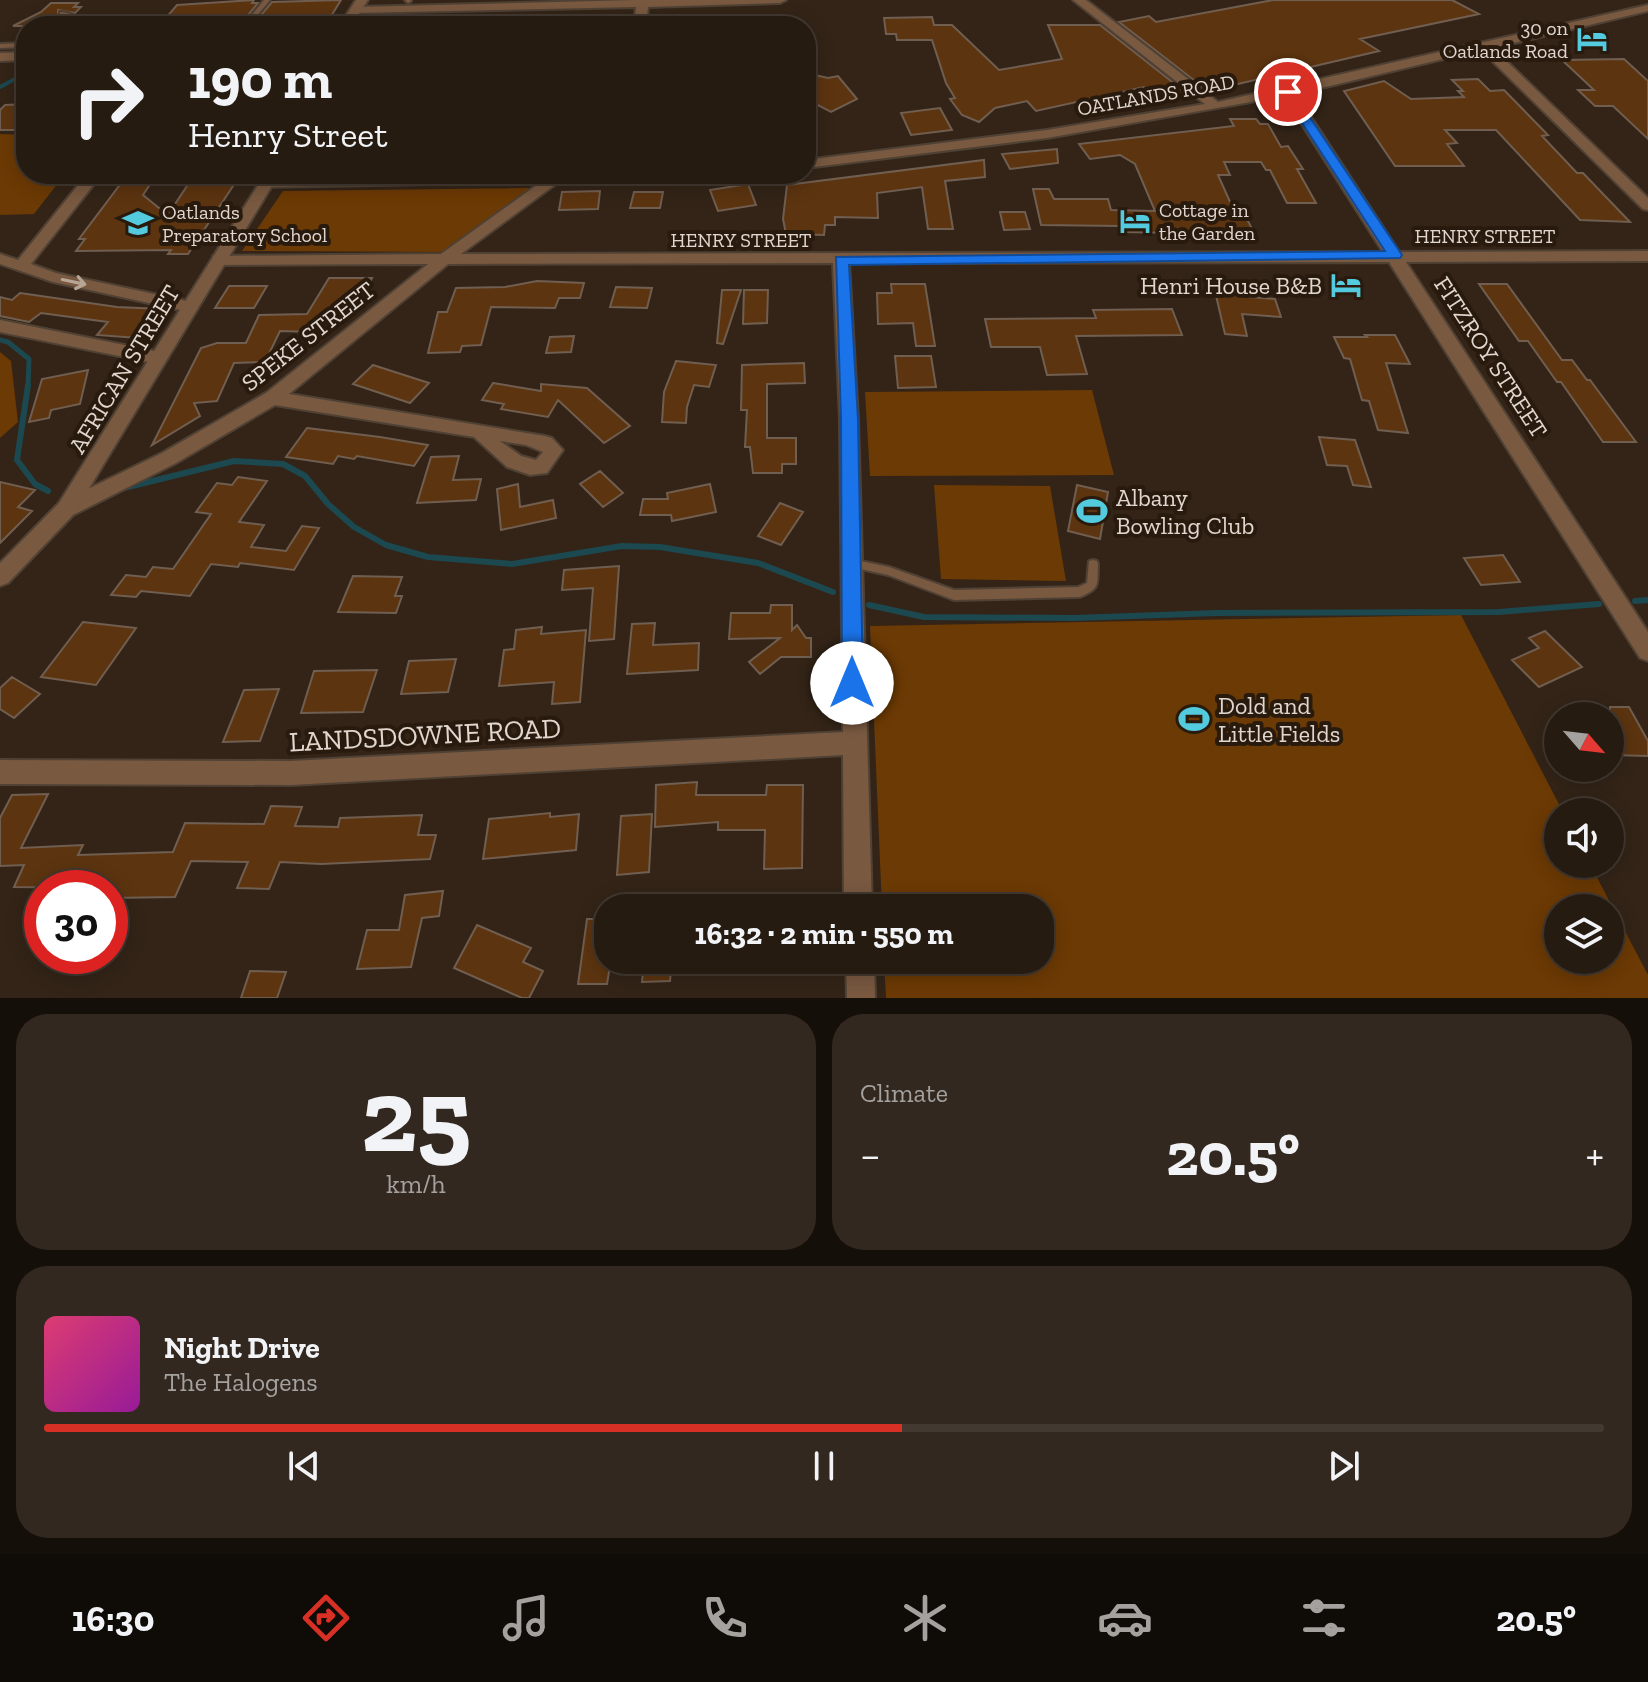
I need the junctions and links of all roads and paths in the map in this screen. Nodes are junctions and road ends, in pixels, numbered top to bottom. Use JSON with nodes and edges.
{"nodes":[{"id":1,"x":267,"y":0,"type":"edge"},
{"id":2,"x":475,"y":0,"type":"edge"},
{"id":3,"x":780,"y":0,"type":"edge"},
{"id":4,"x":1079,"y":0,"type":"edge"},
{"id":5,"x":1614,"y":0,"type":"edge"},
{"id":6,"x":408,"y":1,"type":"edge"},
{"id":7,"x":642,"y":2,"type":"edge"},
{"id":8,"x":366,"y":4,"type":"edge"},
{"id":9,"x":503,"y":8,"type":"edge"},
{"id":10,"x":1642,"y":10,"type":"edge"},
{"id":11,"x":62,"y":13,"type":"dead end"},
{"id":12,"x":69,"y":16,"type":"edge"},
{"id":13,"x":254,"y":16,"type":"edge"},
{"id":14,"x":1483,"y":45,"type":"junction"},
{"id":15,"x":1288,"y":92,"type":"junction"},
{"id":16,"x":1215,"y":106,"type":"junction"},
{"id":17,"x":816,"y":163,"type":"edge"},
{"id":18,"x":87,"y":184,"type":"edge"},
{"id":19,"x":266,"y":184,"type":"edge"},
{"id":20,"x":549,"y":184,"type":"edge"},
{"id":21,"x":1648,"y":206,"type":"edge"},
{"id":22,"x":1395,"y":255,"type":"junction"},
{"id":23,"x":1648,"y":256,"type":"edge"},
{"id":24,"x":446,"y":258,"type":"junction"},
{"id":25,"x":0,"y":259,"type":"edge"},
{"id":26,"x":219,"y":260,"type":"junction"},
{"id":27,"x":841,"y":260,"type":"junction"},
{"id":28,"x":21,"y":266,"type":"junction"},
{"id":29,"x":190,"y":307,"type":"junction"},
{"id":30,"x":0,"y":326,"type":"edge"},
{"id":31,"x":159,"y":358,"type":"junction"},
{"id":32,"x":272,"y":398,"type":"junction"},
{"id":33,"x":481,"y":433,"type":"dead end"},
{"id":34,"x":66,"y":509,"type":"junction"},
{"id":35,"x":851,"y":563,"type":"junction"},
{"id":36,"x":1093,"y":564,"type":"dead end"},
{"id":37,"x":0,"y":577,"type":"edge"},
{"id":38,"x":1648,"y":651,"type":"edge"},
{"id":39,"x":853,"y":743,"type":"junction"},
{"id":40,"x":0,"y":772,"type":"edge"},
{"id":41,"x":858,"y":894,"type":"edge"},
{"id":42,"x":860,"y":974,"type":"edge"},
{"id":43,"x":861,"y":998,"type":"edge"}],
"edges":[{"from":1,"to":13,"type":"lane"},
{"from":2,"to":6,"type":"street"},
{"from":3,"to":7,"type":"street"},
{"from":4,"to":16,"type":"street"},
{"from":5,"to":10,"type":"street"},
{"from":6,"to":8,"type":"street"},
{"from":7,"to":9,"type":"street"},
{"from":8,"to":9,"type":"street"},
{"from":10,"to":14,"type":"street","name":"OATLANDS ROAD"},
{"from":11,"to":12,"type":"lane"},
{"from":14,"to":15,"type":"street","name":"OATLANDS ROAD"},
{"from":14,"to":21,"type":"street"},
{"from":15,"to":16,"type":"street","name":"OATLANDS ROAD"},
{"from":15,"to":22,"type":"street","name":"FITZROY STREET"},
{"from":16,"to":17,"type":"street","name":"OATLANDS ROAD"},
{"from":18,"to":28,"type":"street"},
{"from":19,"to":26,"type":"street","name":"AFRICAN STREET"},
{"from":20,"to":24,"type":"street","name":"SPEKE STREET"},
{"from":22,"to":23,"type":"street","name":"HENRY STREET"},
{"from":22,"to":27,"type":"street","name":"HENRY STREET"},
{"from":22,"to":38,"type":"street","name":"FITZROY STREET"},
{"from":24,"to":26,"type":"street","name":"HENRY STREET"},
{"from":24,"to":27,"type":"street","name":"HENRY STREET"},
{"from":24,"to":32,"type":"street","name":"SPEKE STREET"},
{"from":25,"to":28,"type":"street"},
{"from":26,"to":29,"type":"street","name":"AFRICAN STREET"},
{"from":27,"to":35,"type":"street"},
{"from":28,"to":29,"type":"street","one_way":true},
{"from":29,"to":31,"type":"street","name":"AFRICAN STREET"},
{"from":30,"to":31,"type":"street"},
{"from":31,"to":34,"type":"street","name":"AFRICAN STREET"},
{"from":32,"to":33,"type":"street"},
{"from":32,"to":34,"type":"street","name":"SPEKE STREET"},
{"from":34,"to":37,"type":"street","name":"AFRICAN STREET"},
{"from":35,"to":36,"type":"lane"},
{"from":35,"to":39,"type":"street"},
{"from":39,"to":40,"type":"street","name":"LANDSDOWNE ROAD"},
{"from":39,"to":41,"type":"street"},
{"from":42,"to":43,"type":"street"}]}
